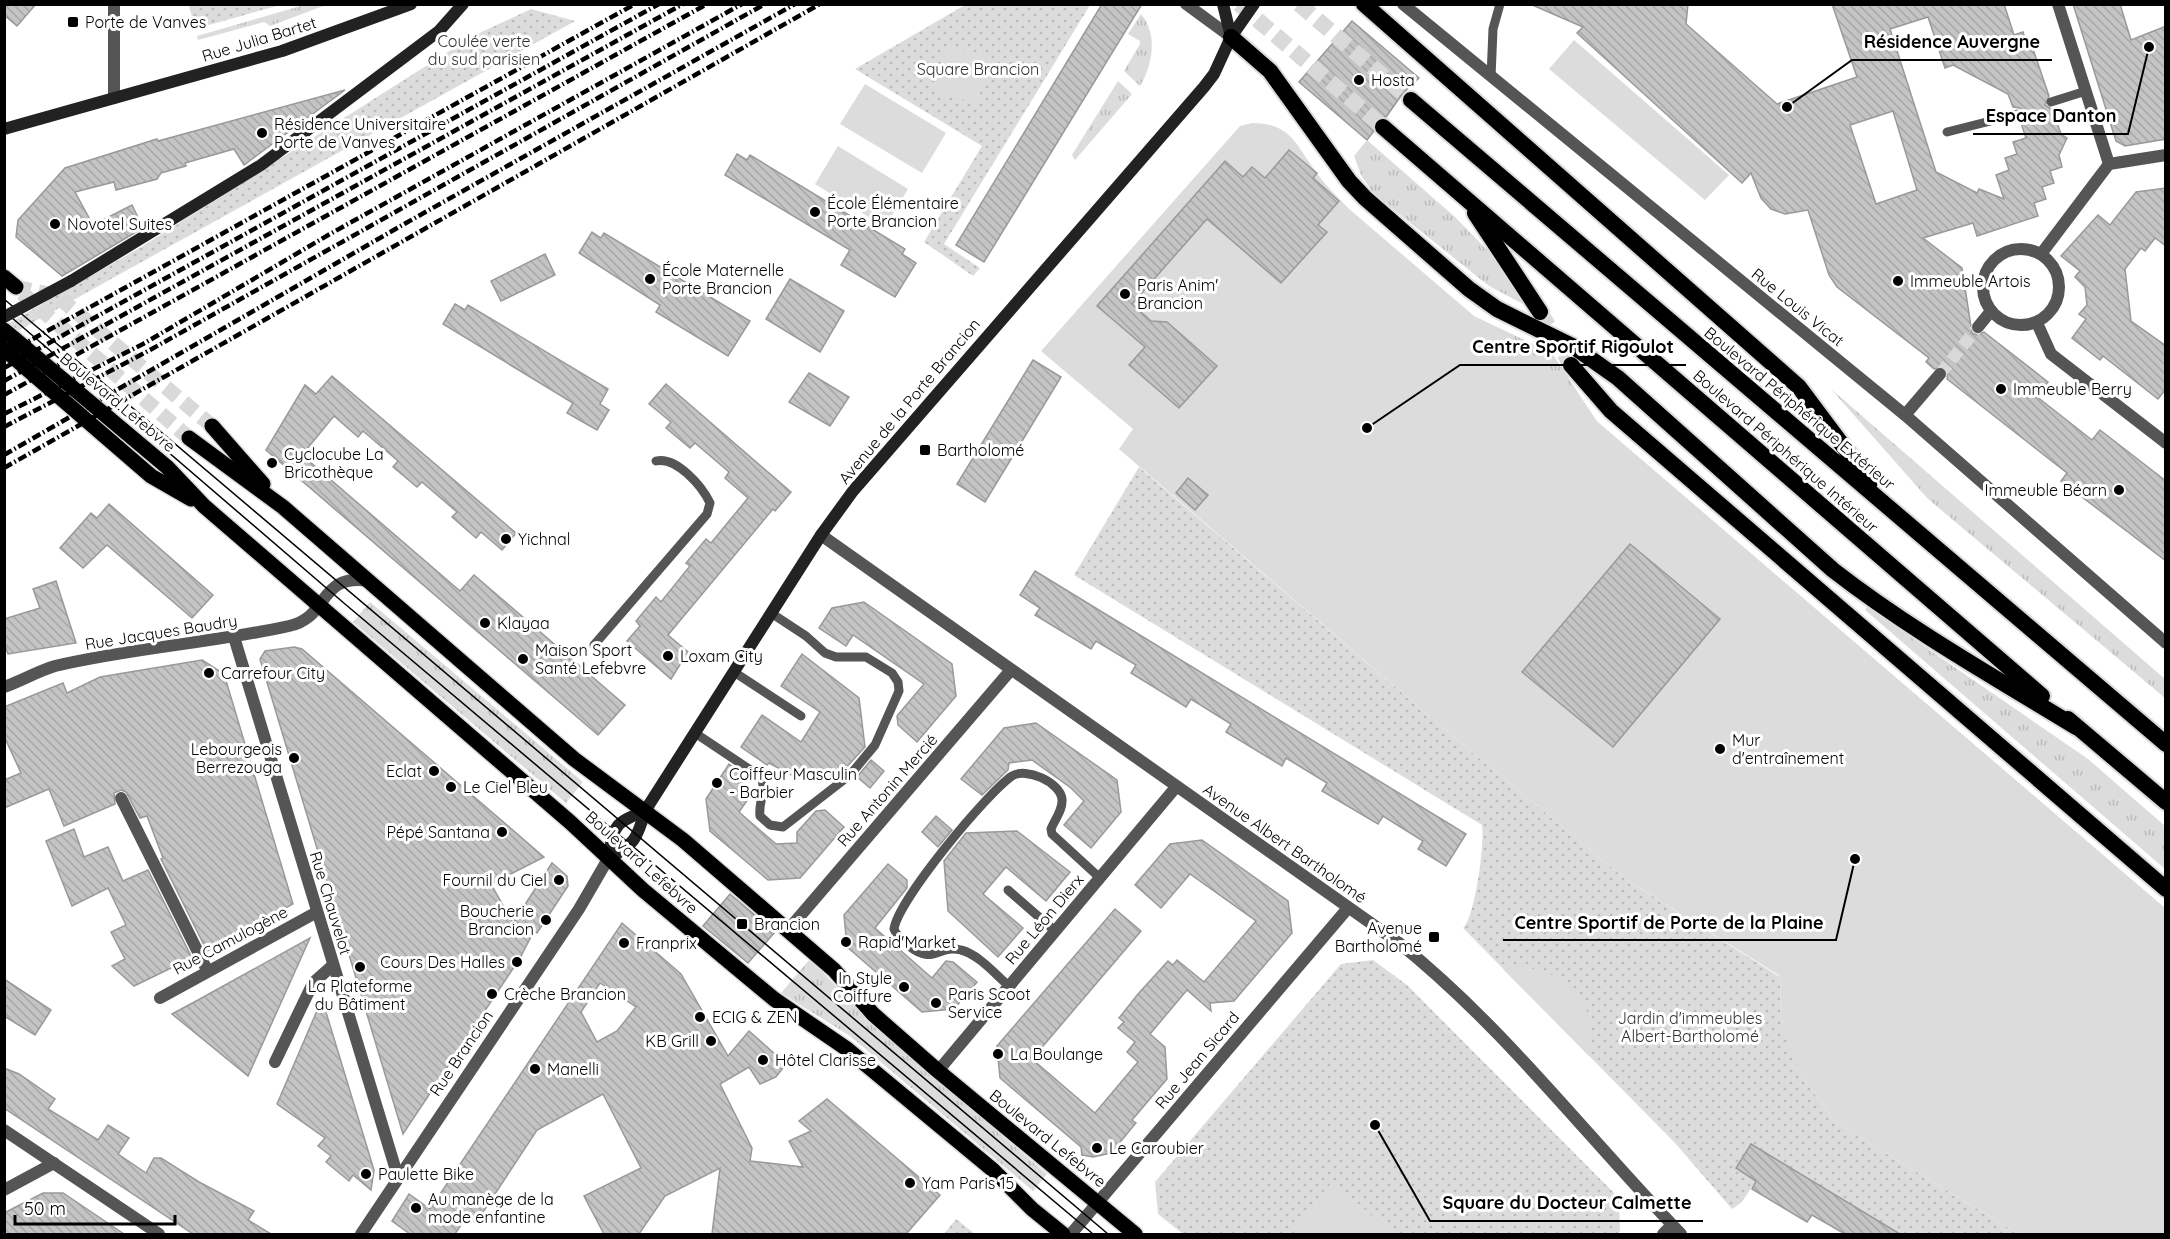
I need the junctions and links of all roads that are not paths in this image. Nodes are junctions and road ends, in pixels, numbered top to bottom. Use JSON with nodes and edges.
{"nodes":[{"id":1,"x":114,"y":4,"type":"edge"},
{"id":2,"x":411,"y":4,"type":"edge"},
{"id":3,"x":463,"y":4,"type":"edge"},
{"id":4,"x":1186,"y":4,"type":"edge"},
{"id":5,"x":1223,"y":4,"type":"edge"},
{"id":6,"x":1254,"y":4,"type":"edge"},
{"id":7,"x":1364,"y":4,"type":"edge"},
{"id":8,"x":1402,"y":4,"type":"edge"},
{"id":9,"x":1500,"y":4,"type":"edge"},
{"id":10,"x":2058,"y":4,"type":"edge"},
{"id":11,"x":1231,"y":37,"type":"junction"},
{"id":12,"x":1491,"y":77,"type":"junction"},
{"id":13,"x":2086,"y":91,"type":"junction"},
{"id":14,"x":114,"y":98,"type":"junction"},
{"id":15,"x":1411,"y":100,"type":"tunnel mouth"},
{"id":16,"x":2051,"y":102,"type":"dead end"},
{"id":17,"x":2018,"y":114,"type":"dead end"},
{"id":18,"x":1383,"y":126,"type":"tunnel mouth"},
{"id":19,"x":4,"y":129,"type":"edge"},
{"id":20,"x":1947,"y":132,"type":"dead end"},
{"id":21,"x":2166,"y":155,"type":"edge"},
{"id":22,"x":2109,"y":164,"type":"junction"},
{"id":23,"x":1463,"y":195,"type":"junction"},
{"id":24,"x":2041,"y":254,"type":"junction"},
{"id":25,"x":1991,"y":311,"type":"junction"},
{"id":26,"x":1540,"y":312,"type":"tunnel mouth"},
{"id":27,"x":4,"y":317,"type":"edge"},
{"id":28,"x":2037,"y":322,"type":"junction"},
{"id":29,"x":1978,"y":327,"type":"tunnel mouth"},
{"id":30,"x":4,"y":330,"type":"edge"},
{"id":31,"x":4,"y":349,"type":"edge"},
{"id":32,"x":1571,"y":365,"type":"tunnel mouth"},
{"id":33,"x":1940,"y":374,"type":"tunnel mouth"},
{"id":34,"x":1905,"y":415,"type":"junction"},
{"id":35,"x":212,"y":426,"type":"tunnel mouth"},
{"id":36,"x":189,"y":438,"type":"tunnel mouth"},
{"id":37,"x":2166,"y":444,"type":"edge"},
{"id":38,"x":656,"y":461,"type":"dead end"},
{"id":39,"x":204,"y":507,"type":"junction"},
{"id":40,"x":283,"y":507,"type":"junction"},
{"id":41,"x":1889,"y":507,"type":"junction"},
{"id":42,"x":821,"y":535,"type":"junction"},
{"id":43,"x":371,"y":581,"type":"junction"},
{"id":44,"x":319,"y":605,"type":"junction"},
{"id":45,"x":771,"y":614,"type":"junction"},
{"id":46,"x":234,"y":637,"type":"junction"},
{"id":47,"x":2166,"y":643,"type":"edge"},
{"id":48,"x":594,"y":645,"type":"dead end"},
{"id":49,"x":1010,"y":671,"type":"junction"},
{"id":50,"x":734,"y":672,"type":"junction"},
{"id":51,"x":4,"y":687,"type":"edge"},
{"id":52,"x":2126,"y":710,"type":"junction"},
{"id":53,"x":801,"y":716,"type":"dead end"},
{"id":54,"x":2076,"y":727,"type":"junction"},
{"id":55,"x":2166,"y":732,"type":"edge"},
{"id":56,"x":695,"y":733,"type":"junction"},
{"id":57,"x":2166,"y":744,"type":"edge"},
{"id":58,"x":1176,"y":787,"type":"junction"},
{"id":59,"x":121,"y":798,"type":"dead end"},
{"id":60,"x":2166,"y":802,"type":"edge"},
{"id":61,"x":645,"y":811,"type":"junction"},
{"id":62,"x":608,"y":859,"type":"junction"},
{"id":63,"x":1100,"y":878,"type":"junction"},
{"id":64,"x":1008,"y":890,"type":"dead end"},
{"id":65,"x":2166,"y":890,"type":"edge"},
{"id":66,"x":1348,"y":908,"type":"junction"},
{"id":67,"x":317,"y":912,"type":"junction"},
{"id":68,"x":788,"y":930,"type":"junction"},
{"id":69,"x":1055,"y":931,"type":"junction"},
{"id":70,"x":332,"y":966,"type":"junction"},
{"id":71,"x":207,"y":970,"type":"junction"},
{"id":72,"x":1008,"y":986,"type":"junction"},
{"id":73,"x":160,"y":998,"type":"dead end"},
{"id":74,"x":275,"y":1062,"type":"dead end"},
{"id":75,"x":938,"y":1071,"type":"junction"},
{"id":76,"x":4,"y":1130,"type":"edge"},
{"id":77,"x":54,"y":1163,"type":"junction"},
{"id":78,"x":398,"y":1178,"type":"junction"},
{"id":79,"x":4,"y":1190,"type":"edge"},
{"id":80,"x":1098,"y":1202,"type":"junction"},
{"id":81,"x":1672,"y":1231,"type":"edge"},
{"id":82,"x":159,"y":1234,"type":"edge"},
{"id":83,"x":361,"y":1234,"type":"edge"},
{"id":84,"x":1063,"y":1234,"type":"edge"},
{"id":85,"x":1071,"y":1234,"type":"edge"},
{"id":86,"x":1135,"y":1234,"type":"edge"}],
"edges":[{"from":1,"to":14,"type":"street"},
{"from":2,"to":14,"type":"main road","name":"Rue Julia Bartet"},
{"from":3,"to":27,"type":"main road","bridge":true},
{"from":4,"to":11,"type":"street"},
{"from":5,"to":11,"type":"main road"},
{"from":6,"to":11,"type":"main road","name":"Avenue de la Porte Brancion"},
{"from":7,"to":41,"type":"highway"},
{"from":8,"to":12,"type":"street","name":"Rue Louis Vicat"},
{"from":9,"to":12,"type":"lane"},
{"from":10,"to":13,"type":"street"},
{"from":11,"to":42,"type":"main road","name":"Avenue de la Porte Brancion"},
{"from":11,"to":54,"type":"highway"},
{"from":12,"to":34,"type":"street","name":"Rue Louis Vicat"},
{"from":13,"to":16,"type":"lane"},
{"from":13,"to":22,"type":"street"},
{"from":14,"to":19,"type":"main road","name":"Rue Julia Bartet"},
{"from":15,"to":41,"type":"highway","name":"Boulevard Périphérique Extérieur"},
{"from":17,"to":20,"type":"lane"},
{"from":18,"to":23,"type":"highway","name":"Boulevard Périphérique Intérieur"},
{"from":21,"to":22,"type":"street"},
{"from":22,"to":24,"type":"street"},
{"from":23,"to":26,"type":"highway"},
{"from":23,"to":54,"type":"highway","name":"Boulevard Périphérique Intérieur"},
{"from":24,"to":25,"type":"street"},
{"from":24,"to":28,"type":"street"},
{"from":25,"to":28,"type":"street"},
{"from":25,"to":29,"type":"street"},
{"from":28,"to":37,"type":"street"},
{"from":30,"to":39,"type":"main road","name":"Boulevard Lefebvre"},
{"from":31,"to":39,"type":"main road","name":"Boulevard Lefebvre"},
{"from":32,"to":65,"type":"highway"},
{"from":33,"to":34,"type":"street"},
{"from":34,"to":47,"type":"street","name":"Rue Louis Vicat"},
{"from":35,"to":40,"type":"main road","name":"Boulevard Lefebvre"},
{"from":36,"to":40,"type":"main road","name":"Boulevard Lefebvre"},
{"from":38,"to":48,"type":"lane"},
{"from":39,"to":44,"type":"main road","name":"Boulevard Lefebvre"},
{"from":40,"to":43,"type":"main road","name":"Boulevard Lefebvre"},
{"from":41,"to":52,"type":"highway","name":"Boulevard Périphérique Extérieur"},
{"from":42,"to":45,"type":"main road","name":"Avenue de la Porte Brancion"},
{"from":42,"to":49,"type":"street","name":"Avenue Albert Bartholomé"},
{"from":43,"to":44,"type":"street","name":"Rue Jacques Baudry"},
{"from":43,"to":61,"type":"main road","name":"Boulevard Lefebvre"},
{"from":44,"to":46,"type":"street","name":"Rue Jacques Baudry"},
{"from":44,"to":62,"type":"main road","name":"Boulevard Lefebvre"},
{"from":45,"to":50,"type":"main road","name":"Avenue de la Porte Brancion"},
{"from":45,"to":56,"type":"lane"},
{"from":46,"to":51,"type":"street","name":"Rue Jacques Baudry"},
{"from":46,"to":67,"type":"street","name":"Rue Chauvelot"},
{"from":49,"to":58,"type":"street","name":"Avenue Albert Bartholomé"},
{"from":49,"to":68,"type":"street","name":"Rue Antonin Mercié"},
{"from":50,"to":53,"type":"lane"},
{"from":50,"to":56,"type":"main road","name":"Avenue de la Porte Brancion"},
{"from":52,"to":55,"type":"highway"},
{"from":52,"to":57,"type":"highway","name":"Boulevard Périphérique Extérieur"},
{"from":54,"to":60,"type":"highway","name":"Boulevard Périphérique Intérieur"},
{"from":56,"to":61,"type":"main road","name":"Avenue de la Porte Brancion"},
{"from":58,"to":63,"type":"street","name":"Rue Léon Dierx"},
{"from":58,"to":66,"type":"street","name":"Avenue Albert Bartholomé"},
{"from":59,"to":71,"type":"street"},
{"from":61,"to":62,"type":"main road","name":"Avenue de la Porte Brancion"},
{"from":61,"to":62,"type":"main road"},
{"from":61,"to":68,"type":"main road","name":"Boulevard Lefebvre"},
{"from":62,"to":78,"type":"street","name":"Rue Brancion"},
{"from":62,"to":84,"type":"main road","name":"Boulevard Lefebvre"},
{"from":63,"to":69,"type":"street","name":"Rue Léon Dierx"},
{"from":63,"to":72,"type":"lane"},
{"from":64,"to":69,"type":"lane"},
{"from":66,"to":80,"type":"street","name":"Rue Jean Sicard"},
{"from":66,"to":81,"type":"street","name":"Avenue Albert Bartholomé"},
{"from":67,"to":70,"type":"street","name":"Rue Chauvelot"},
{"from":67,"to":71,"type":"street","name":"Rue Camulogène"},
{"from":68,"to":75,"type":"main road","name":"Boulevard Lefebvre"},
{"from":69,"to":72,"type":"street","name":"Rue Léon Dierx"},
{"from":70,"to":74,"type":"street"},
{"from":70,"to":78,"type":"street","name":"Rue Chauvelot"},
{"from":71,"to":73,"type":"street","name":"Rue Camulogène"},
{"from":72,"to":75,"type":"street","name":"Rue Léon Dierx"},
{"from":75,"to":80,"type":"main road","name":"Boulevard Lefebvre"},
{"from":76,"to":77,"type":"street"},
{"from":77,"to":79,"type":"street"},
{"from":77,"to":82,"type":"street"},
{"from":78,"to":83,"type":"street","name":"Rue Brancion"},
{"from":80,"to":85,"type":"street","name":"Rue Jean Sicard"},
{"from":80,"to":86,"type":"main road","name":"Boulevard Lefebvre"}]}
